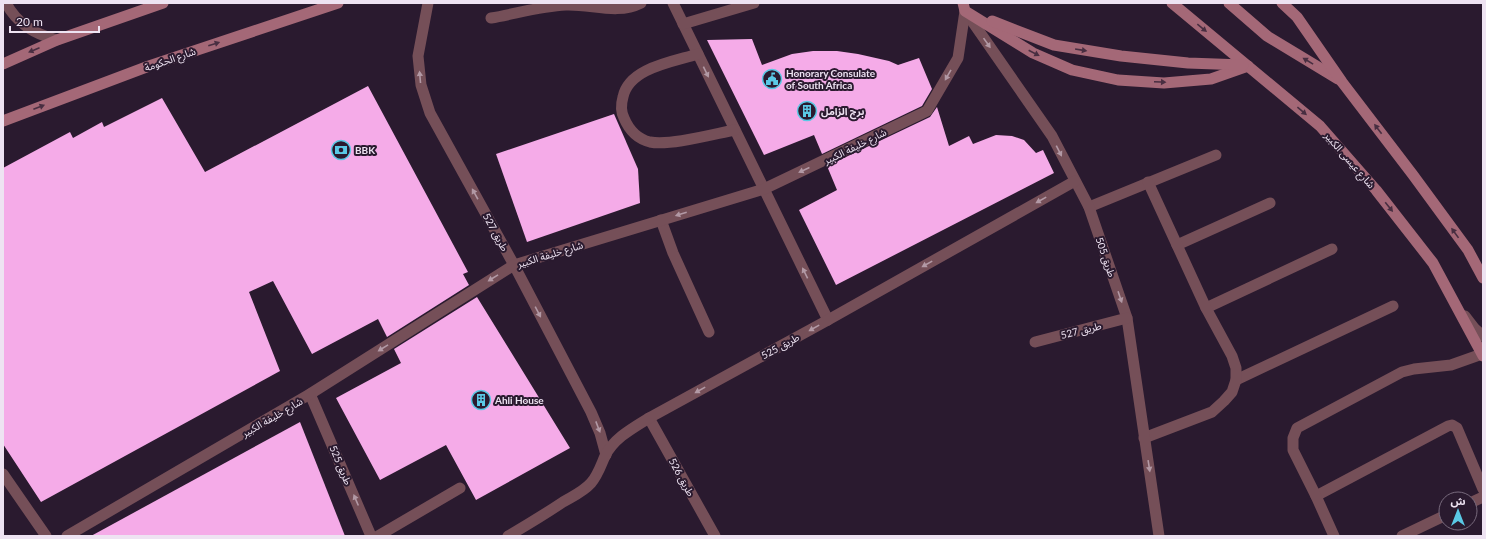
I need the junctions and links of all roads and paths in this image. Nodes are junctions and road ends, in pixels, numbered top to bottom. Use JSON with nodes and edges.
{"nodes":[{"id":1,"x":6,"y":3,"type":"edge"},
{"id":2,"x":163,"y":3,"type":"edge"},
{"id":3,"x":338,"y":3,"type":"edge"},
{"id":4,"x":428,"y":3,"type":"edge"},
{"id":5,"x":641,"y":3,"type":"edge"},
{"id":6,"x":672,"y":3,"type":"edge"},
{"id":7,"x":754,"y":3,"type":"edge"},
{"id":8,"x":1172,"y":3,"type":"edge"},
{"id":9,"x":1229,"y":3,"type":"edge"},
{"id":10,"x":1282,"y":3,"type":"edge"},
{"id":11,"x":1288,"y":3,"type":"edge"},
{"id":12,"x":552,"y":5,"type":"edge"},
{"id":13,"x":964,"y":7,"type":"edge"},
{"id":14,"x":1297,"y":17,"type":"junction"},
{"id":15,"x":491,"y":18,"type":"dead end"},
{"id":16,"x":683,"y":24,"type":"junction"},
{"id":17,"x":57,"y":40,"type":"junction"},
{"id":18,"x":698,"y":54,"type":"junction"},
{"id":19,"x":3,"y":64,"type":"edge"},
{"id":20,"x":1248,"y":66,"type":"junction"},
{"id":21,"x":1342,"y":82,"type":"junction"},
{"id":22,"x":3,"y":121,"type":"edge"},
{"id":23,"x":735,"y":130,"type":"junction"},
{"id":24,"x":1216,"y":155,"type":"dead end"},
{"id":25,"x":1075,"y":181,"type":"junction"},
{"id":26,"x":1148,"y":182,"type":"junction"},
{"id":27,"x":764,"y":189,"type":"junction"},
{"id":28,"x":1270,"y":203,"type":"dead end"},
{"id":29,"x":1089,"y":207,"type":"junction"},
{"id":30,"x":661,"y":220,"type":"junction"},
{"id":31,"x":1177,"y":245,"type":"junction"},
{"id":32,"x":1332,"y":249,"type":"dead end"},
{"id":33,"x":1468,"y":250,"type":"junction"},
{"id":34,"x":514,"y":265,"type":"junction"},
{"id":35,"x":1483,"y":265,"type":"edge"},
{"id":36,"x":1483,"y":278,"type":"edge"},
{"id":37,"x":1394,"y":306,"type":"dead end"},
{"id":38,"x":1206,"y":308,"type":"junction"},
{"id":39,"x":1459,"y":309,"type":"junction"},
{"id":40,"x":1127,"y":318,"type":"junction"},
{"id":41,"x":828,"y":320,"type":"junction"},
{"id":42,"x":709,"y":332,"type":"dead end"},
{"id":43,"x":1483,"y":336,"type":"edge"},
{"id":44,"x":1035,"y":342,"type":"dead end"},
{"id":45,"x":1483,"y":355,"type":"edge"},
{"id":46,"x":1236,"y":380,"type":"junction"},
{"id":47,"x":310,"y":394,"type":"junction"},
{"id":48,"x":649,"y":418,"type":"junction"},
{"id":49,"x":1144,"y":438,"type":"junction"},
{"id":50,"x":606,"y":455,"type":"junction"},
{"id":51,"x":3,"y":474,"type":"edge"},
{"id":52,"x":460,"y":488,"type":"dead end"},
{"id":53,"x":1483,"y":489,"type":"edge"},
{"id":54,"x":1316,"y":496,"type":"junction"},
{"id":55,"x":1438,"y":519,"type":"edge"},
{"id":56,"x":521,"y":533,"type":"edge"},
{"id":57,"x":46,"y":536,"type":"edge"},
{"id":58,"x":67,"y":536,"type":"edge"},
{"id":59,"x":371,"y":536,"type":"edge"},
{"id":60,"x":378,"y":536,"type":"edge"},
{"id":61,"x":508,"y":536,"type":"edge"},
{"id":62,"x":716,"y":536,"type":"edge"},
{"id":63,"x":1160,"y":536,"type":"edge"},
{"id":64,"x":1334,"y":536,"type":"edge"},
{"id":65,"x":1402,"y":536,"type":"edge"}],
"edges":[{"from":1,"to":17,"type":"street"},
{"from":2,"to":17,"type":"main road"},
{"from":22,"to":3,"type":"main road","name":"شارع الحكومة","one_way":true},
{"from":34,"to":4,"type":"street","name":"طريق 527","one_way":true},
{"from":5,"to":12,"type":"street"},
{"from":6,"to":16,"type":"street"},
{"from":7,"to":16,"type":"street"},
{"from":8,"to":20,"type":"main road","name":"شارع عيسى الكبير","one_way":true},
{"from":21,"to":9,"type":"main road","one_way":true},
{"from":10,"to":14,"type":"main road"},
{"from":11,"to":14,"type":"main road"},
{"from":12,"to":15,"type":"street"},
{"from":13,"to":20,"type":"main road","one_way":true},
{"from":13,"to":20,"type":"main road","one_way":true},
{"from":13,"to":25,"type":"street","name":"طريق 505","one_way":true},
{"from":13,"to":27,"type":"street","name":"شارع خليفة الكبير","one_way":true},
{"from":14,"to":21,"type":"main road"},
{"from":16,"to":18,"type":"street"},
{"from":17,"to":19,"type":"main road","one_way":true},
{"from":18,"to":23,"type":"street","one_way":true},
{"from":18,"to":23,"type":"street"},
{"from":20,"to":39,"type":"main road","name":"شارع عيسى الكبير","one_way":true},
{"from":33,"to":21,"type":"main road","one_way":true},
{"from":23,"to":27,"type":"street"},
{"from":24,"to":26,"type":"street"},
{"from":25,"to":29,"type":"street","name":"طريق 505"},
{"from":25,"to":41,"type":"street","name":"طريق 525","one_way":true},
{"from":26,"to":29,"type":"street"},
{"from":26,"to":31,"type":"street"},
{"from":27,"to":30,"type":"street","name":"شارع خليفة الكبير","one_way":true},
{"from":41,"to":27,"type":"street","one_way":true},
{"from":28,"to":31,"type":"street"},
{"from":29,"to":40,"type":"street","name":"طريق 505","one_way":true},
{"from":30,"to":34,"type":"street","name":"شارع خليفة الكبير"},
{"from":30,"to":42,"type":"street"},
{"from":31,"to":38,"type":"street"},
{"from":32,"to":38,"type":"street"},
{"from":33,"to":35,"type":"street"},
{"from":33,"to":36,"type":"main road"},
{"from":34,"to":47,"type":"street","name":"شارع خليفة الكبير","one_way":true},
{"from":34,"to":50,"type":"street","name":"طريق 527","one_way":true},
{"from":37,"to":46,"type":"street"},
{"from":38,"to":46,"type":"street"},
{"from":39,"to":43,"type":"street"},
{"from":39,"to":45,"type":"main road","name":"شارع عيسى الكبير"},
{"from":40,"to":44,"type":"street","name":"طريق 527"},
{"from":40,"to":49,"type":"street","name":"طريق 505"},
{"from":41,"to":48,"type":"street","name":"طريق 525","one_way":true},
{"from":45,"to":54,"type":"street"},
{"from":46,"to":49,"type":"street"},
{"from":47,"to":58,"type":"street","name":"شارع خليفة الكبير"},
{"from":59,"to":47,"type":"street","name":"طريق 525","one_way":true},
{"from":48,"to":50,"type":"street","name":"طريق 525"},
{"from":48,"to":62,"type":"street","name":"طريق 526"},
{"from":49,"to":63,"type":"street","name":"طريق 505","one_way":true},
{"from":50,"to":56,"type":"street","name":"طريق 525"},
{"from":51,"to":57,"type":"street"},
{"from":52,"to":60,"type":"street"},
{"from":53,"to":54,"type":"street"},
{"from":54,"to":64,"type":"street"},
{"from":55,"to":65,"type":"street"},
{"from":56,"to":61,"type":"street","name":"طريق 525"}]}
